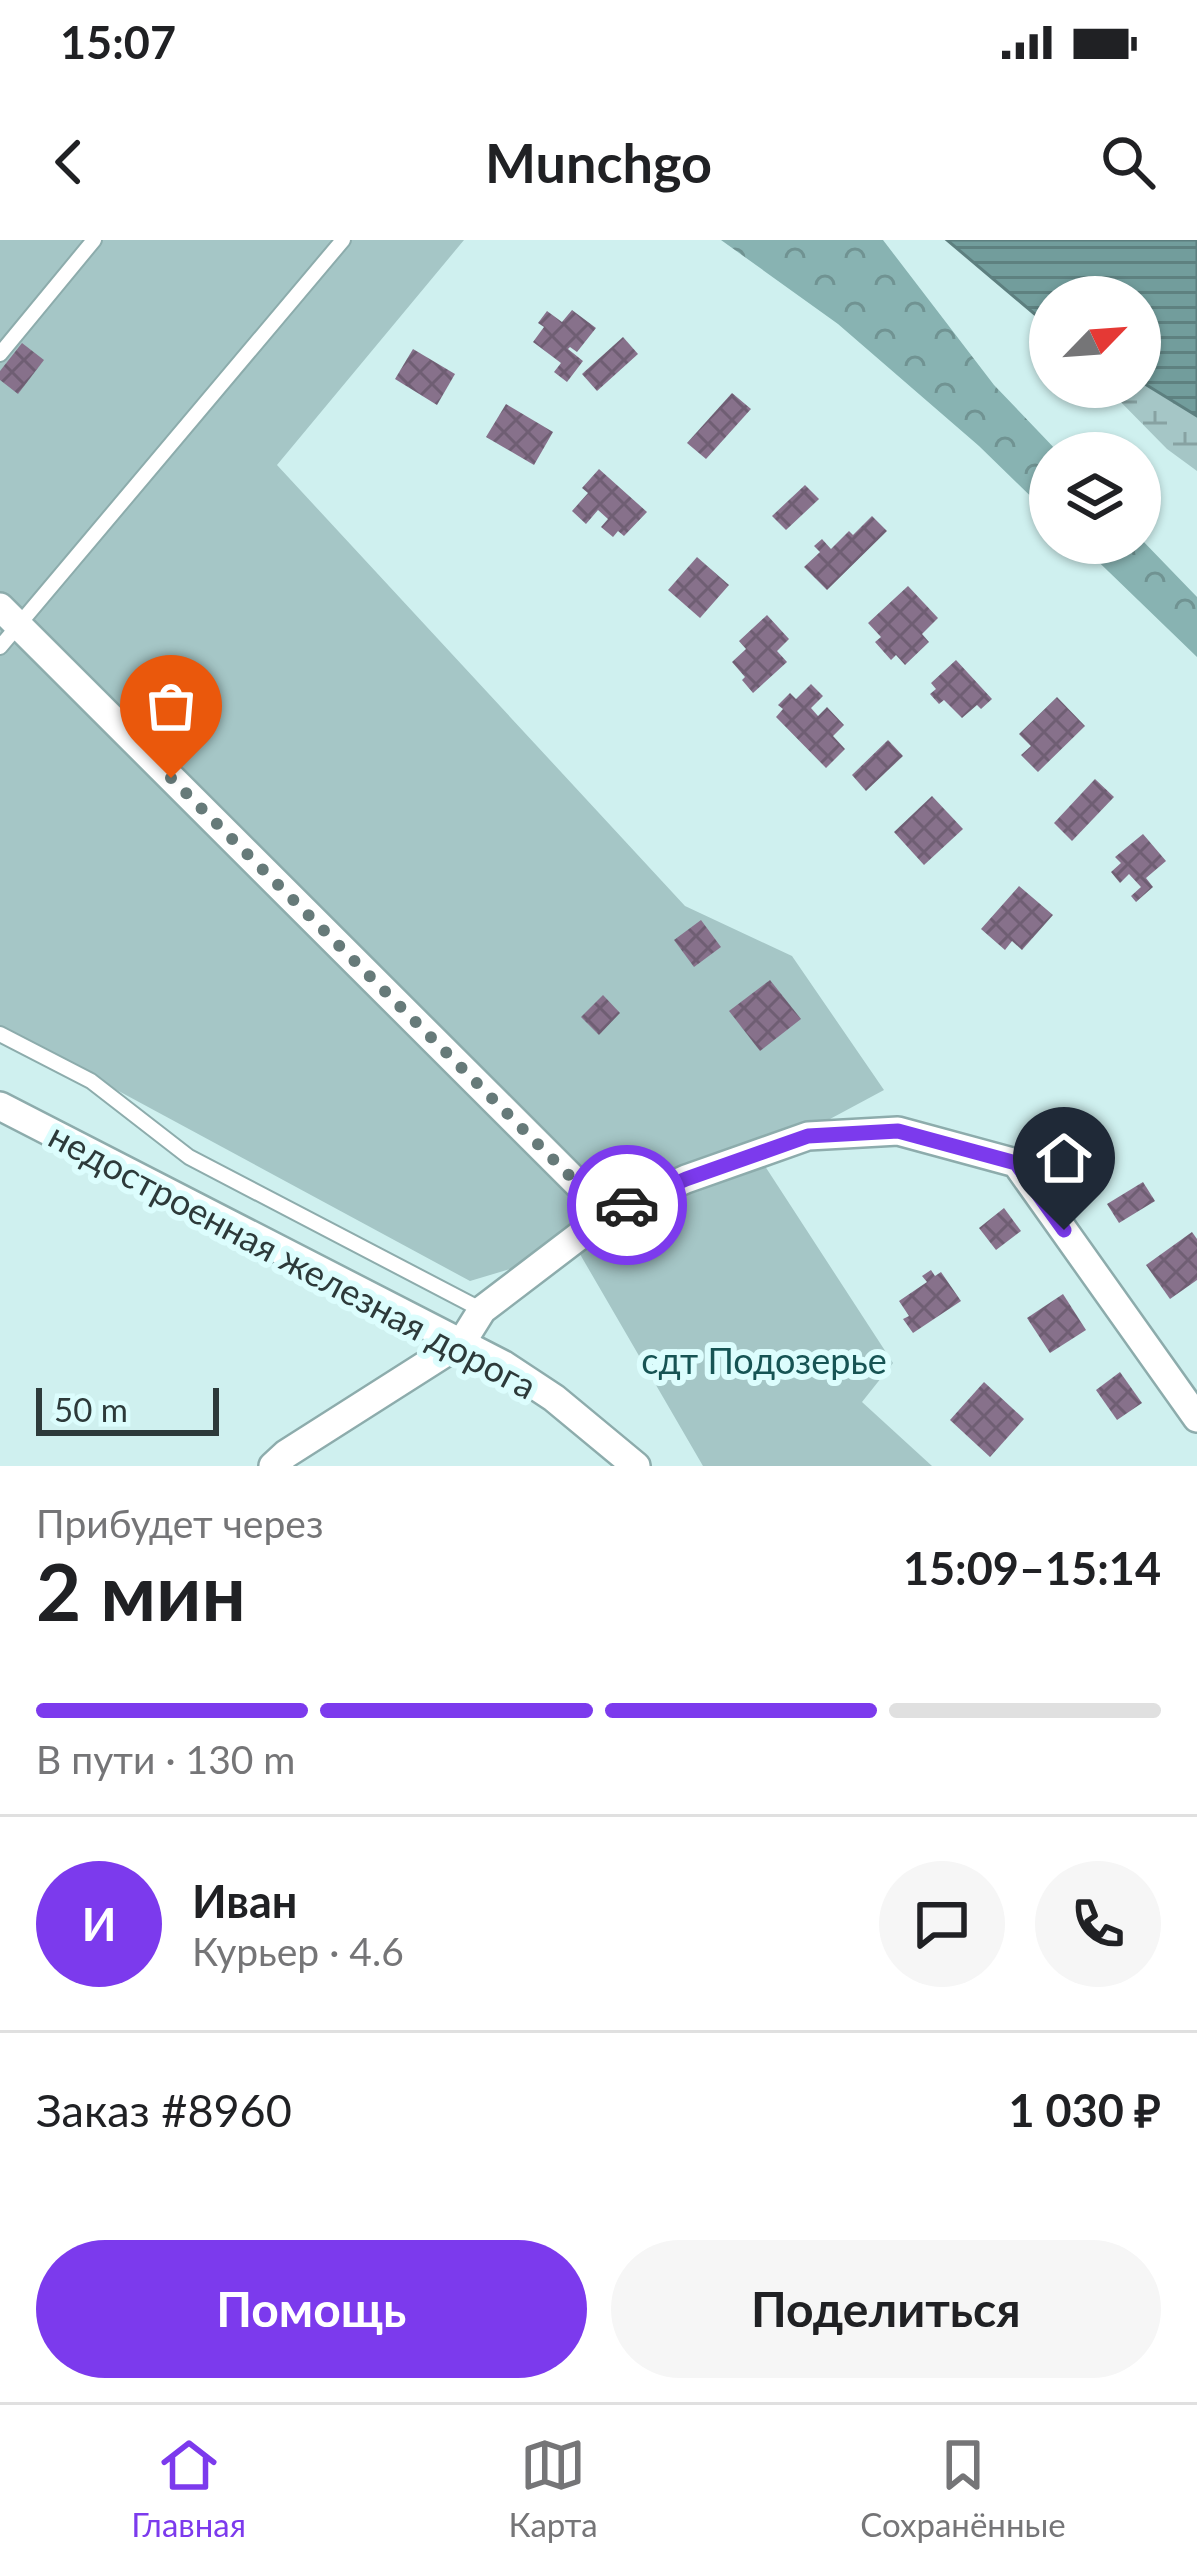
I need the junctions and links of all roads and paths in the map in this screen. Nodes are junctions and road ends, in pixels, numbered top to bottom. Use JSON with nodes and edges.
{"nodes":[{"id":1,"x":94,"y":240,"type":"edge"},
{"id":2,"x":343,"y":240,"type":"edge"},
{"id":3,"x":0,"y":354,"type":"edge"},
{"id":4,"x":6,"y":626,"type":"edge"},
{"id":5,"x":0,"y":1034,"type":"edge"},
{"id":6,"x":0,"y":1106,"type":"edge"},
{"id":7,"x":608,"y":1214,"type":"junction"},
{"id":8,"x":482,"y":1310,"type":"junction"},
{"id":9,"x":462,"y":1342,"type":"junction"},
{"id":10,"x":1197,"y":1418,"type":"edge"},
{"id":11,"x":273,"y":1466,"type":"edge"},
{"id":12,"x":636,"y":1466,"type":"edge"}],
"edges":[{"from":1,"to":3,"type":"lane"},
{"from":2,"to":4,"type":"lane"},
{"from":4,"to":7,"type":"street"},
{"from":5,"to":8,"type":"lane"},
{"from":6,"to":9,"type":"street","name":"недостроенная железная дорога"},
{"from":7,"to":8,"type":"street"},
{"from":7,"to":10,"type":"street"},
{"from":8,"to":9,"type":"street"},
{"from":9,"to":11,"type":"street"},
{"from":9,"to":12,"type":"street","name":"недостроенная железная дорога"}]}
